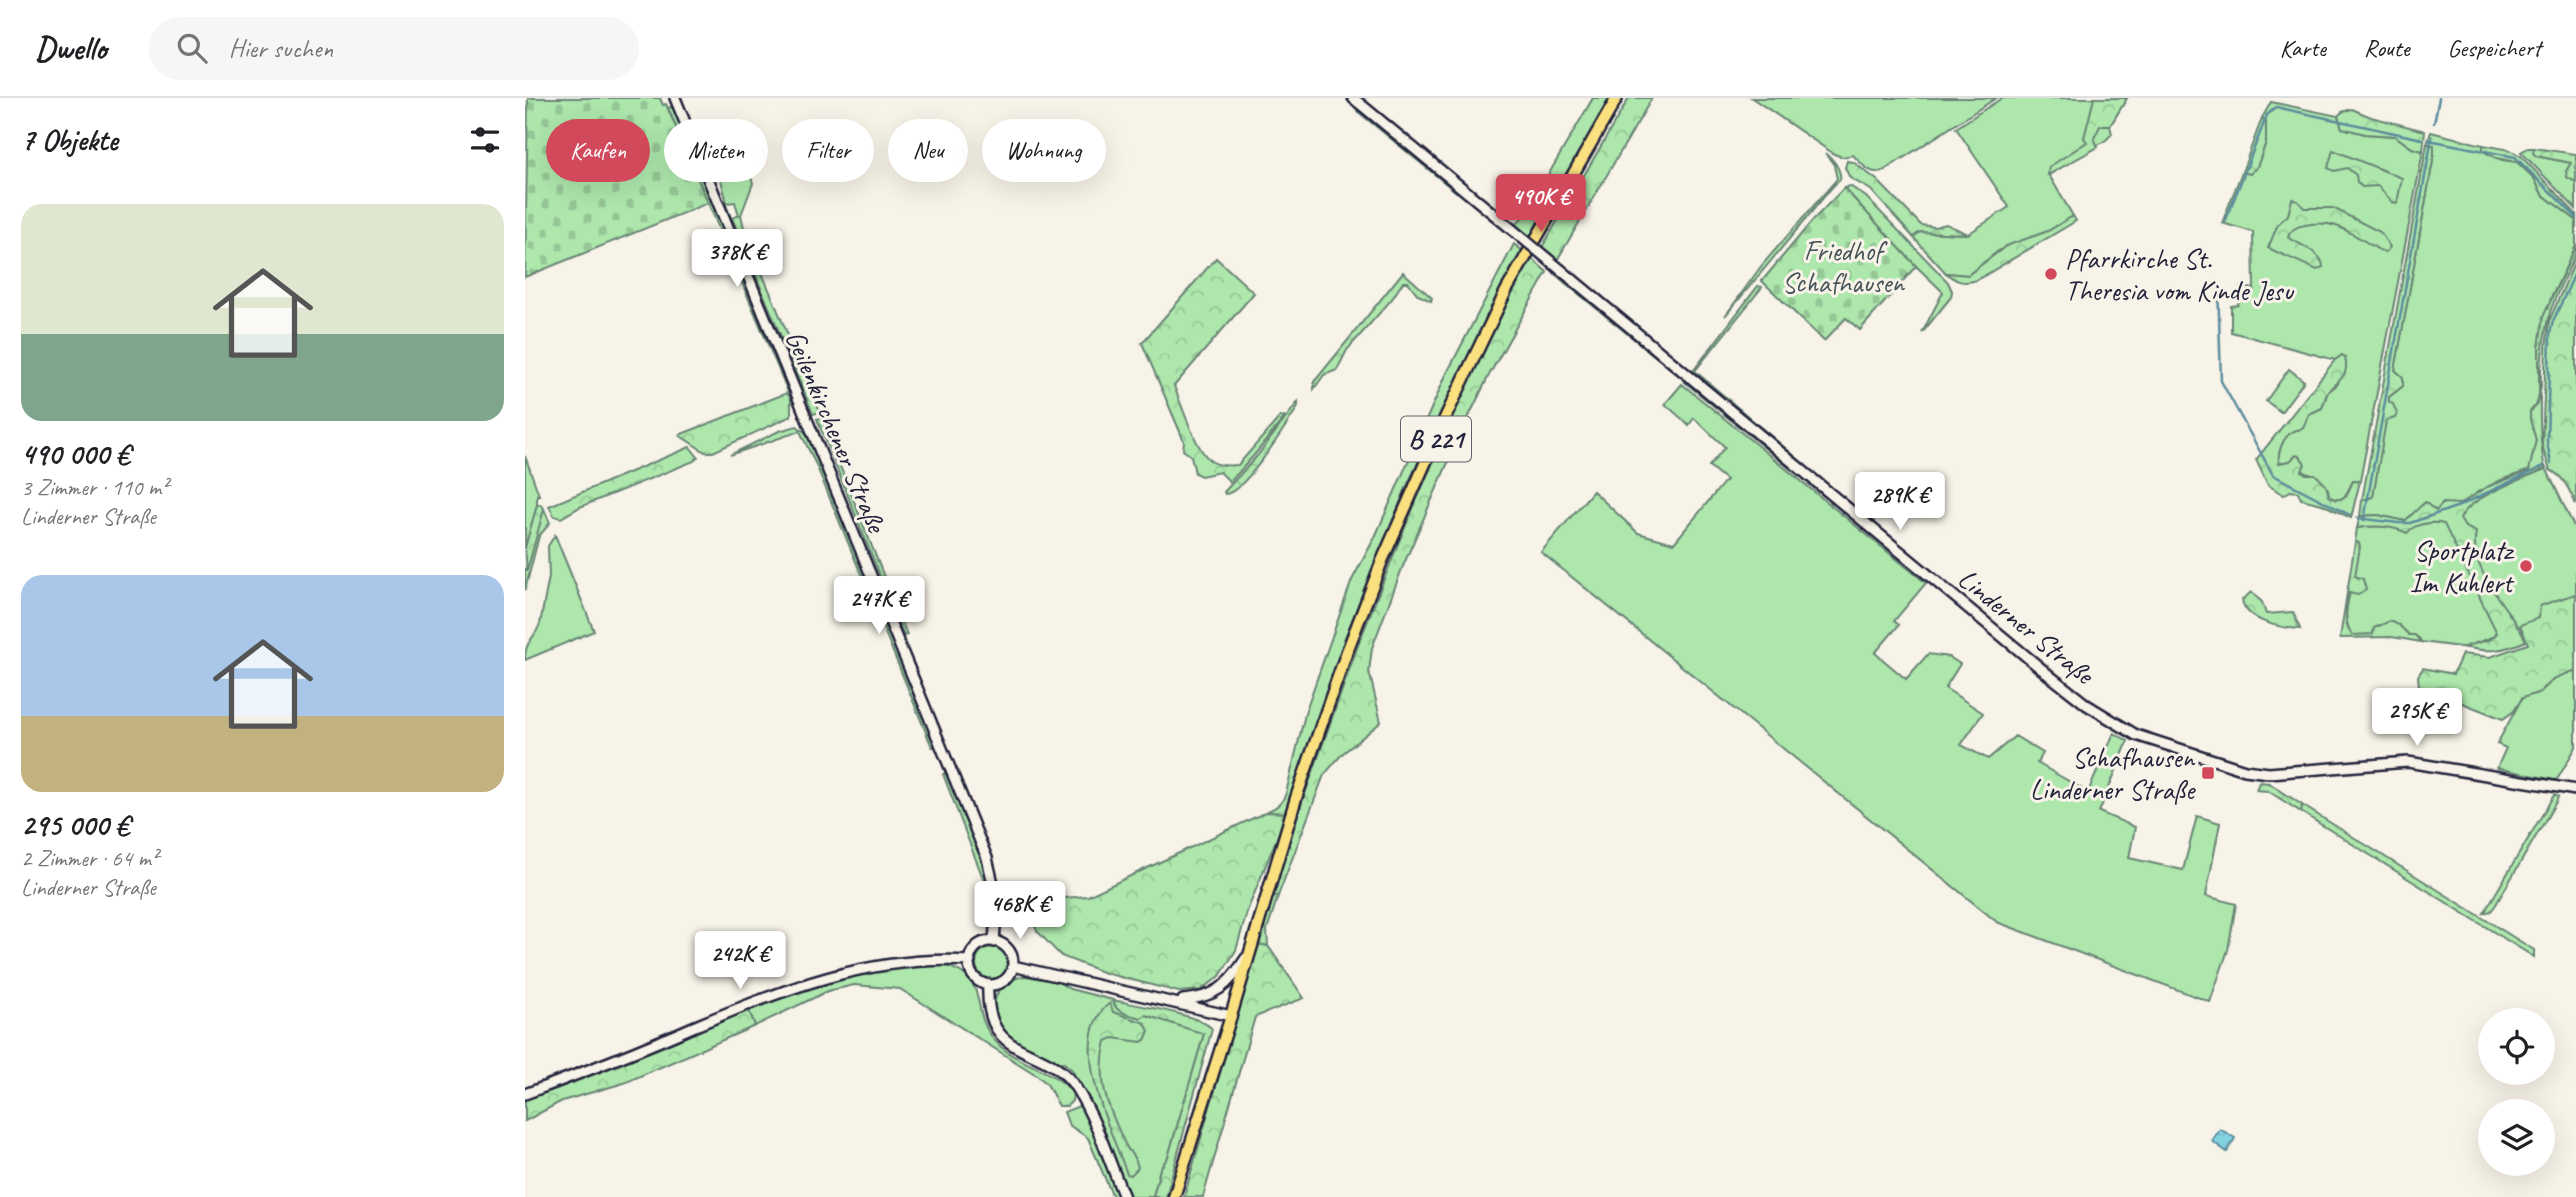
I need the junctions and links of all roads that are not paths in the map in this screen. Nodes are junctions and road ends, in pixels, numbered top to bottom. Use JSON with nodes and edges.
{"nodes":[{"id":1,"x":675,"y":98,"type":"edge"},
{"id":2,"x":1353,"y":98,"type":"edge"},
{"id":3,"x":1616,"y":98,"type":"edge"},
{"id":4,"x":2576,"y":790,"type":"edge"},
{"id":5,"x":994,"y":942,"type":"junction"},
{"id":6,"x":1249,"y":954,"type":"junction"},
{"id":7,"x":970,"y":961,"type":"junction"},
{"id":8,"x":1013,"y":966,"type":"junction"},
{"id":9,"x":988,"y":985,"type":"junction"},
{"id":10,"x":1174,"y":1002,"type":"junction"},
{"id":11,"x":1231,"y":1016,"type":"junction"},
{"id":12,"x":525,"y":1094,"type":"edge"},
{"id":13,"x":1124,"y":1197,"type":"edge"},
{"id":14,"x":1174,"y":1197,"type":"edge"}],
"edges":[{"from":1,"to":5,"type":"main road","name":"Geilenkirchener Straße"},
{"from":2,"to":4,"type":"main road","name":"Linderner Straße","bridge":true},
{"from":3,"to":6,"type":"main road","number":"B 221"},
{"from":5,"to":7,"type":"main road"},
{"from":5,"to":8,"type":"main road"},
{"from":6,"to":10,"type":"main road"},
{"from":6,"to":11,"type":"main road","number":"B 221"},
{"from":7,"to":9,"type":"main road"},
{"from":7,"to":12,"type":"main road"},
{"from":8,"to":9,"type":"main road"},
{"from":8,"to":10,"type":"main road"},
{"from":9,"to":13,"type":"main road"},
{"from":10,"to":11,"type":"main road"},
{"from":11,"to":14,"type":"main road","number":"B 221"}]}
